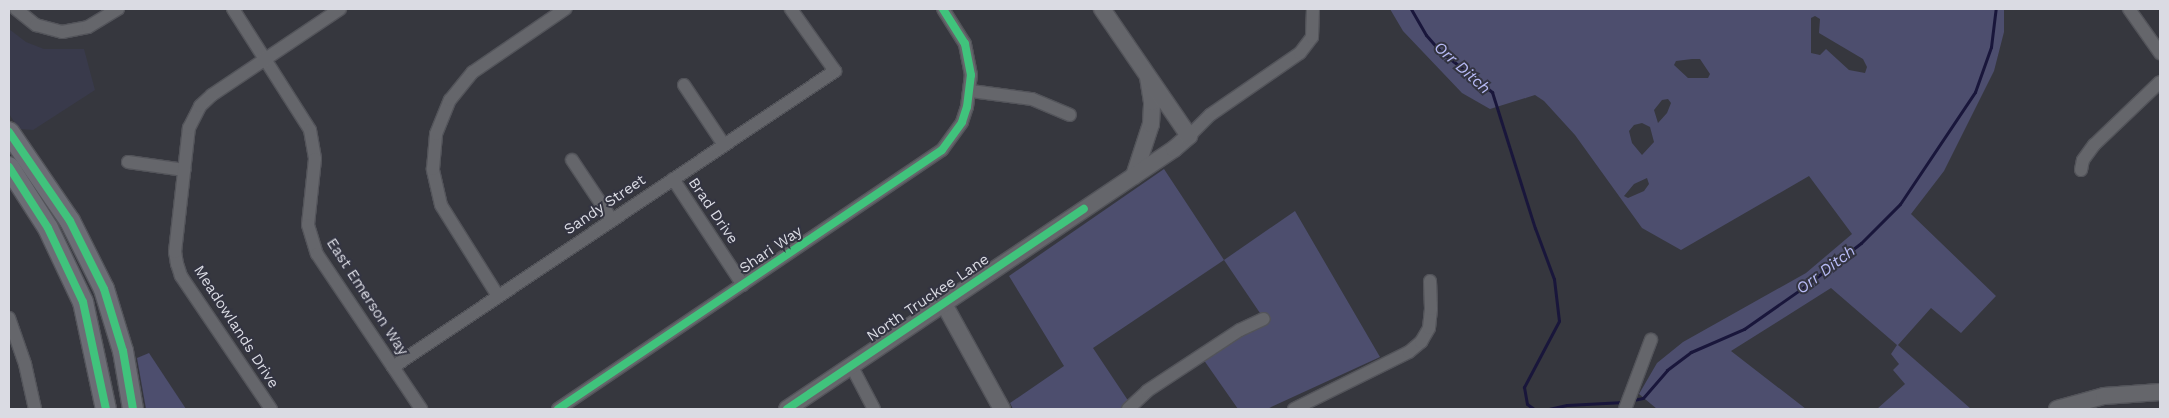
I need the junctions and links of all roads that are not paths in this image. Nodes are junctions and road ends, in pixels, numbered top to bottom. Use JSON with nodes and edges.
{"nodes":[{"id":1,"x":16,"y":9,"type":"edge"},
{"id":2,"x":118,"y":9,"type":"edge"},
{"id":3,"x":233,"y":9,"type":"edge"},
{"id":4,"x":340,"y":9,"type":"edge"},
{"id":5,"x":565,"y":9,"type":"edge"},
{"id":6,"x":791,"y":9,"type":"edge"},
{"id":7,"x":943,"y":9,"type":"edge"},
{"id":8,"x":1102,"y":9,"type":"edge"},
{"id":9,"x":1313,"y":9,"type":"edge"},
{"id":10,"x":2129,"y":9,"type":"edge"},
{"id":11,"x":2160,"y":53,"type":"edge"},
{"id":12,"x":265,"y":59,"type":"junction"},
{"id":13,"x":1147,"y":74,"type":"junction"},
{"id":14,"x":2160,"y":82,"type":"edge"},
{"id":15,"x":684,"y":85,"type":"dead end"},
{"id":16,"x":970,"y":91,"type":"junction"},
{"id":17,"x":1070,"y":115,"type":"dead end"},
{"id":18,"x":9,"y":132,"type":"edge"},
{"id":19,"x":1189,"y":136,"type":"junction"},
{"id":20,"x":724,"y":145,"type":"junction"},
{"id":21,"x":572,"y":160,"type":"dead end"},
{"id":22,"x":128,"y":162,"type":"dead end"},
{"id":23,"x":9,"y":167,"type":"edge"},
{"id":24,"x":184,"y":170,"type":"junction"},
{"id":25,"x":2081,"y":170,"type":"dead end"},
{"id":26,"x":1134,"y":176,"type":"junction"},
{"id":27,"x":673,"y":179,"type":"junction"},
{"id":28,"x":612,"y":220,"type":"junction"},
{"id":29,"x":1430,"y":281,"type":"dead end"},
{"id":30,"x":743,"y":285,"type":"junction"},
{"id":31,"x":498,"y":296,"type":"junction"},
{"id":32,"x":944,"y":304,"type":"junction"},
{"id":33,"x":9,"y":318,"type":"edge"},
{"id":34,"x":1264,"y":319,"type":"dead end"},
{"id":35,"x":12,"y":338,"type":"edge"},
{"id":36,"x":1651,"y":340,"type":"dead end"},
{"id":37,"x":392,"y":367,"type":"junction"},
{"id":38,"x":852,"y":367,"type":"junction"},
{"id":39,"x":2160,"y":392,"type":"edge"},
{"id":40,"x":35,"y":409,"type":"edge"},
{"id":41,"x":106,"y":409,"type":"edge"},
{"id":42,"x":133,"y":409,"type":"edge"},
{"id":43,"x":271,"y":409,"type":"edge"},
{"id":44,"x":421,"y":409,"type":"edge"},
{"id":45,"x":558,"y":409,"type":"edge"},
{"id":46,"x":786,"y":409,"type":"edge"},
{"id":47,"x":874,"y":409,"type":"edge"},
{"id":48,"x":1002,"y":409,"type":"edge"},
{"id":49,"x":1128,"y":409,"type":"edge"},
{"id":50,"x":1294,"y":409,"type":"edge"},
{"id":51,"x":1625,"y":409,"type":"edge"},
{"id":52,"x":2057,"y":409,"type":"edge"}],
"edges":[{"from":1,"to":2,"type":"street"},
{"from":3,"to":12,"type":"street","name":"East Emerson Way"},
{"from":4,"to":12,"type":"street","name":"Meadowlands Drive"},
{"from":5,"to":31,"type":"street"},
{"from":6,"to":20,"type":"street","name":"Sandy Street"},
{"from":7,"to":16,"type":"street","name":"Shari Way"},
{"from":8,"to":13,"type":"street"},
{"from":9,"to":19,"type":"street","name":"North Truckee Lane"},
{"from":10,"to":11,"type":"street"},
{"from":12,"to":24,"type":"street","name":"Meadowlands Drive"},
{"from":12,"to":37,"type":"street","name":"East Emerson Way"},
{"from":13,"to":19,"type":"street"},
{"from":13,"to":26,"type":"street"},
{"from":14,"to":25,"type":"street"},
{"from":15,"to":20,"type":"street"},
{"from":16,"to":17,"type":"street"},
{"from":16,"to":30,"type":"street","name":"Shari Way"},
{"from":18,"to":42,"type":"main road"},
{"from":19,"to":26,"type":"street","name":"North Truckee Lane"},
{"from":20,"to":27,"type":"street","name":"Sandy Street"},
{"from":21,"to":28,"type":"street"},
{"from":22,"to":24,"type":"street"},
{"from":23,"to":41,"type":"main road"},
{"from":24,"to":43,"type":"street","name":"Meadowlands Drive"},
{"from":26,"to":32,"type":"street","name":"North Truckee Lane"},
{"from":27,"to":28,"type":"street","name":"Sandy Street"},
{"from":27,"to":30,"type":"street","name":"Brad Drive"},
{"from":28,"to":31,"type":"street","name":"Sandy Street"},
{"from":29,"to":50,"type":"street"},
{"from":30,"to":45,"type":"street","name":"Shari Way"},
{"from":31,"to":37,"type":"street","name":"Sandy Street"},
{"from":32,"to":38,"type":"street","name":"North Truckee Lane"},
{"from":32,"to":48,"type":"street"},
{"from":33,"to":35,"type":"street"},
{"from":34,"to":49,"type":"street"},
{"from":35,"to":40,"type":"street"},
{"from":36,"to":51,"type":"street"},
{"from":37,"to":44,"type":"street","name":"East Emerson Way"},
{"from":38,"to":46,"type":"street","name":"North Truckee Lane"},
{"from":38,"to":47,"type":"street"},
{"from":39,"to":52,"type":"street"}]}
